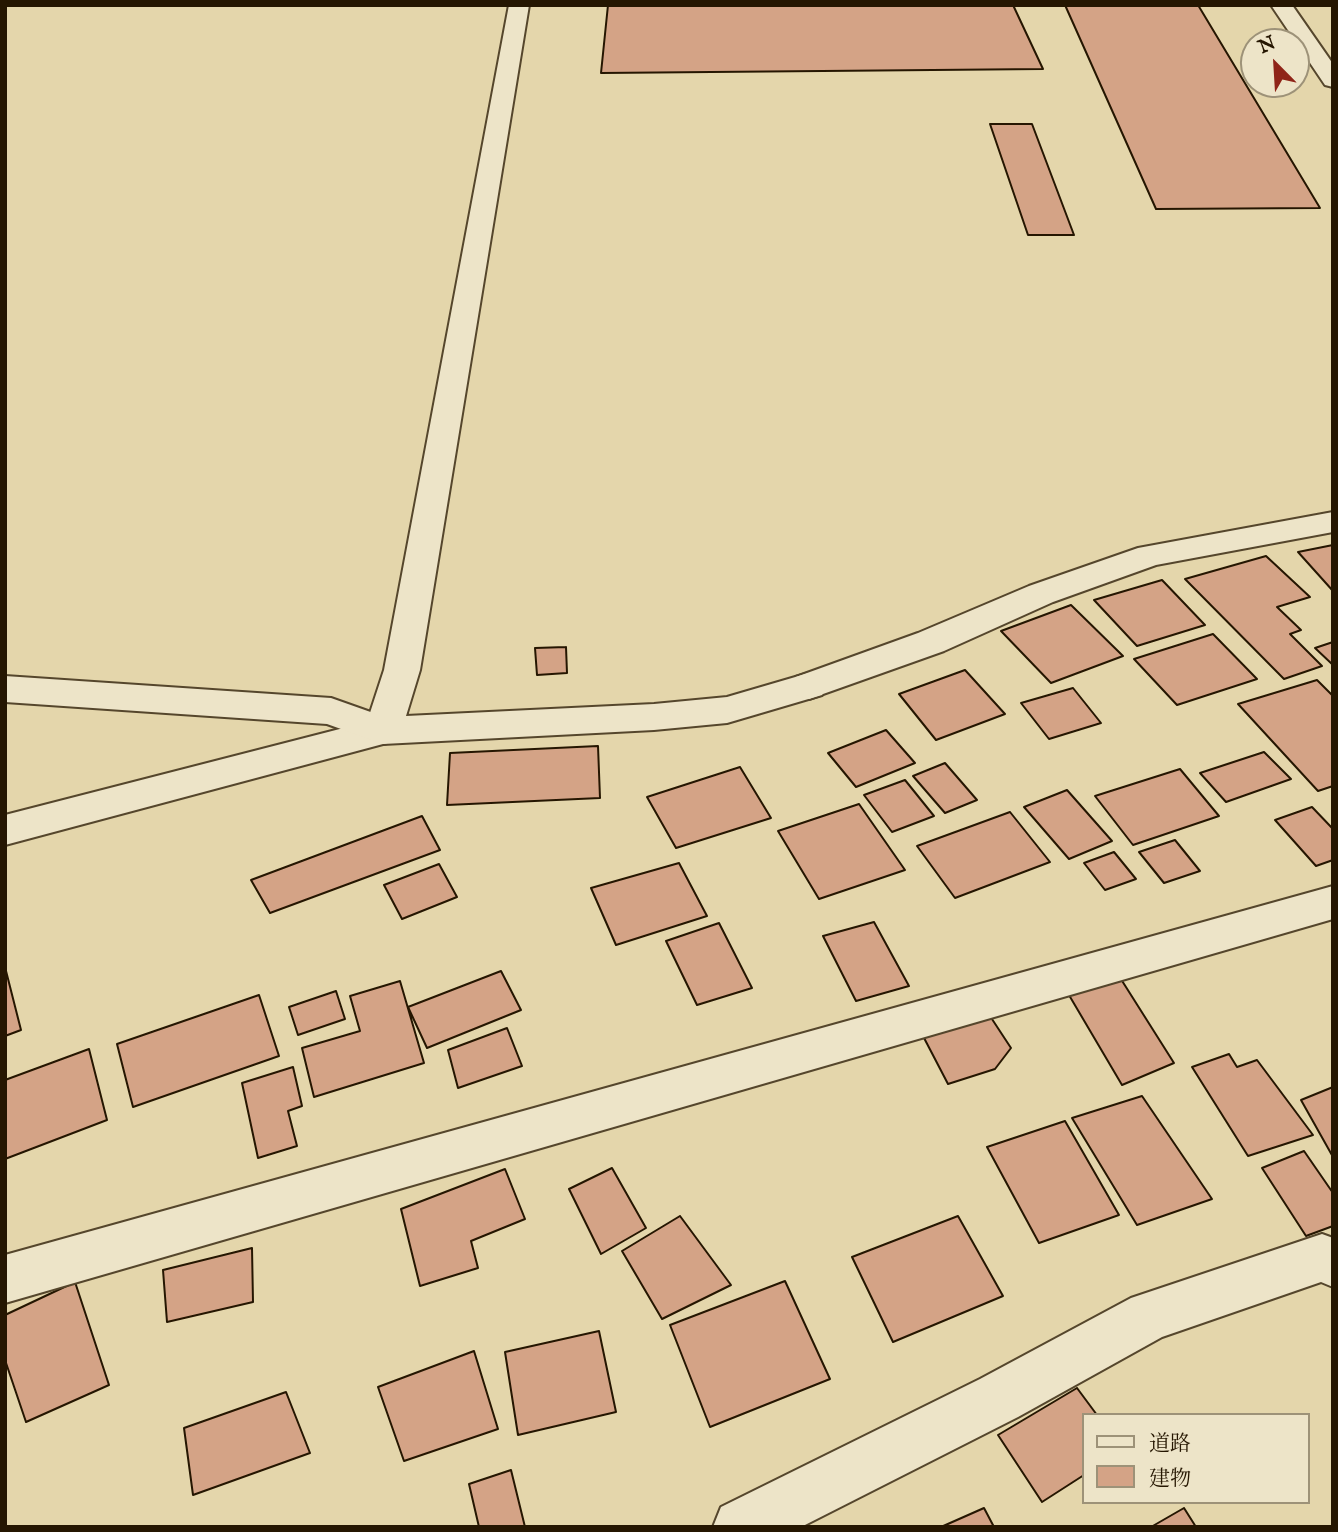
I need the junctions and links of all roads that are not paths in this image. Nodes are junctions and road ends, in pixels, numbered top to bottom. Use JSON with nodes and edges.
{"nodes":[{"id":1,"x":519,"y":5,"type":"edge"},
{"id":2,"x":1281,"y":5,"type":"edge"},
{"id":3,"x":1333,"y":80,"type":"edge"},
{"id":4,"x":1333,"y":522,"type":"edge"},
{"id":5,"x":5,"y":689,"type":"edge"},
{"id":6,"x":383,"y":731,"type":"junction"},
{"id":7,"x":5,"y":830,"type":"edge"},
{"id":8,"x":1333,"y":902,"type":"edge"},
{"id":9,"x":1333,"y":1263,"type":"edge"},
{"id":10,"x":5,"y":1279,"type":"edge"},
{"id":11,"x":741,"y":1527,"type":"edge"}],
"edges":[{"from":1,"to":6,"type":"street"},
{"from":2,"to":3,"type":"street"},
{"from":4,"to":6,"type":"street"},
{"from":5,"to":6,"type":"street"},
{"from":6,"to":7,"type":"street"},
{"from":8,"to":10,"type":"street"},
{"from":9,"to":11,"type":"street"}]}
